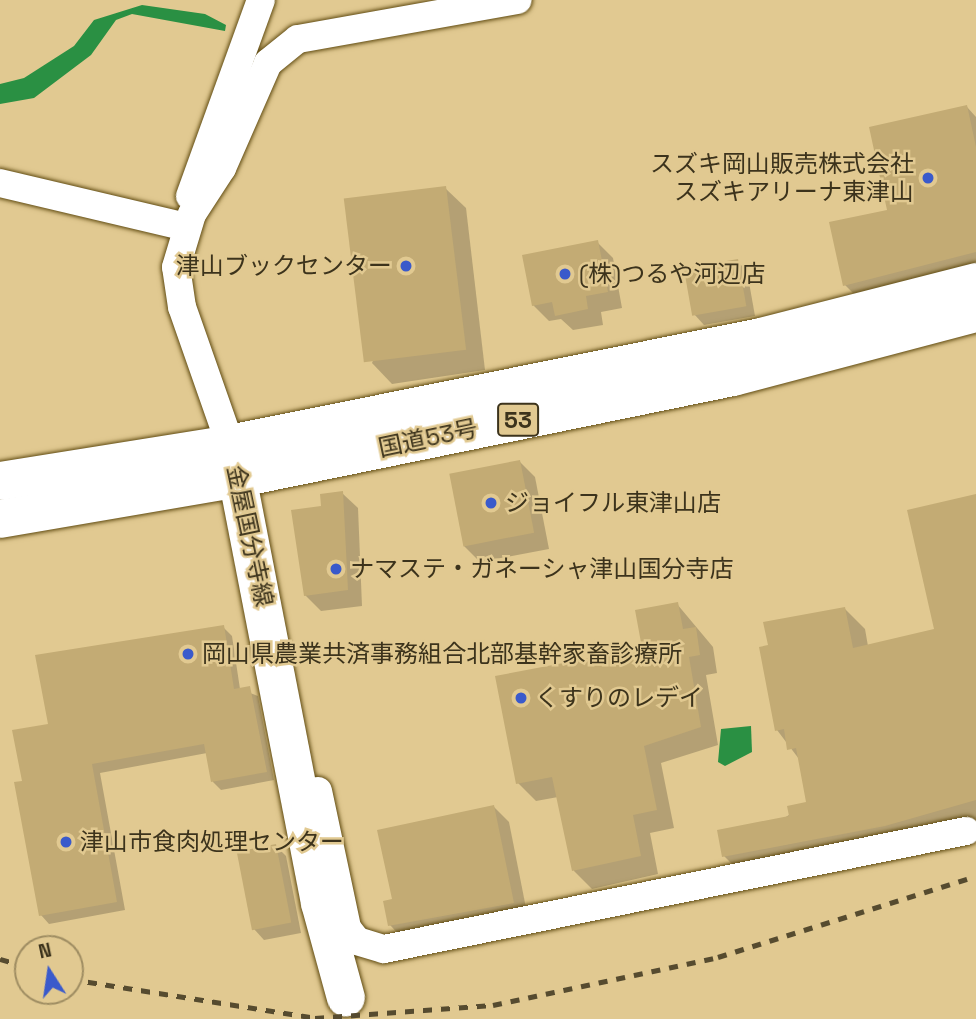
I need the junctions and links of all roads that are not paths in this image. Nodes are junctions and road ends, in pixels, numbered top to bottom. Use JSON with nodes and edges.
{"nodes":[{"id":1,"x":261,"y":0,"type":"edge"},
{"id":2,"x":518,"y":0,"type":"edge"},
{"id":3,"x":0,"y":183,"type":"edge"},
{"id":4,"x":173,"y":223,"type":"junction"},
{"id":5,"x":976,"y":282,"type":"edge"},
{"id":6,"x":976,"y":313,"type":"edge"},
{"id":7,"x":235,"y":461,"type":"junction"},
{"id":8,"x":0,"y":481,"type":"edge"},
{"id":9,"x":0,"y":519,"type":"edge"},
{"id":10,"x":285,"y":708,"type":"junction"},
{"id":11,"x":966,"y":831,"type":"dead end"},
{"id":12,"x":346,"y":998,"type":"dead end"}],
"edges":[{"from":1,"to":4,"type":"street"},
{"from":2,"to":4,"type":"street"},
{"from":3,"to":4,"type":"street"},
{"from":4,"to":7,"type":"street"},
{"from":5,"to":7,"type":"main road","name":"国道53号","number":"53"},
{"from":6,"to":7,"type":"main road","name":"国道53号","number":"53"},
{"from":7,"to":8,"type":"main road","name":"国道53号","number":"53"},
{"from":7,"to":9,"type":"main road","name":"国道53号","number":"53"},
{"from":7,"to":10,"type":"main road","name":"金屋国分寺線"},
{"from":10,"to":11,"type":"street"},
{"from":10,"to":12,"type":"main road","name":"金屋国分寺線"}]}
